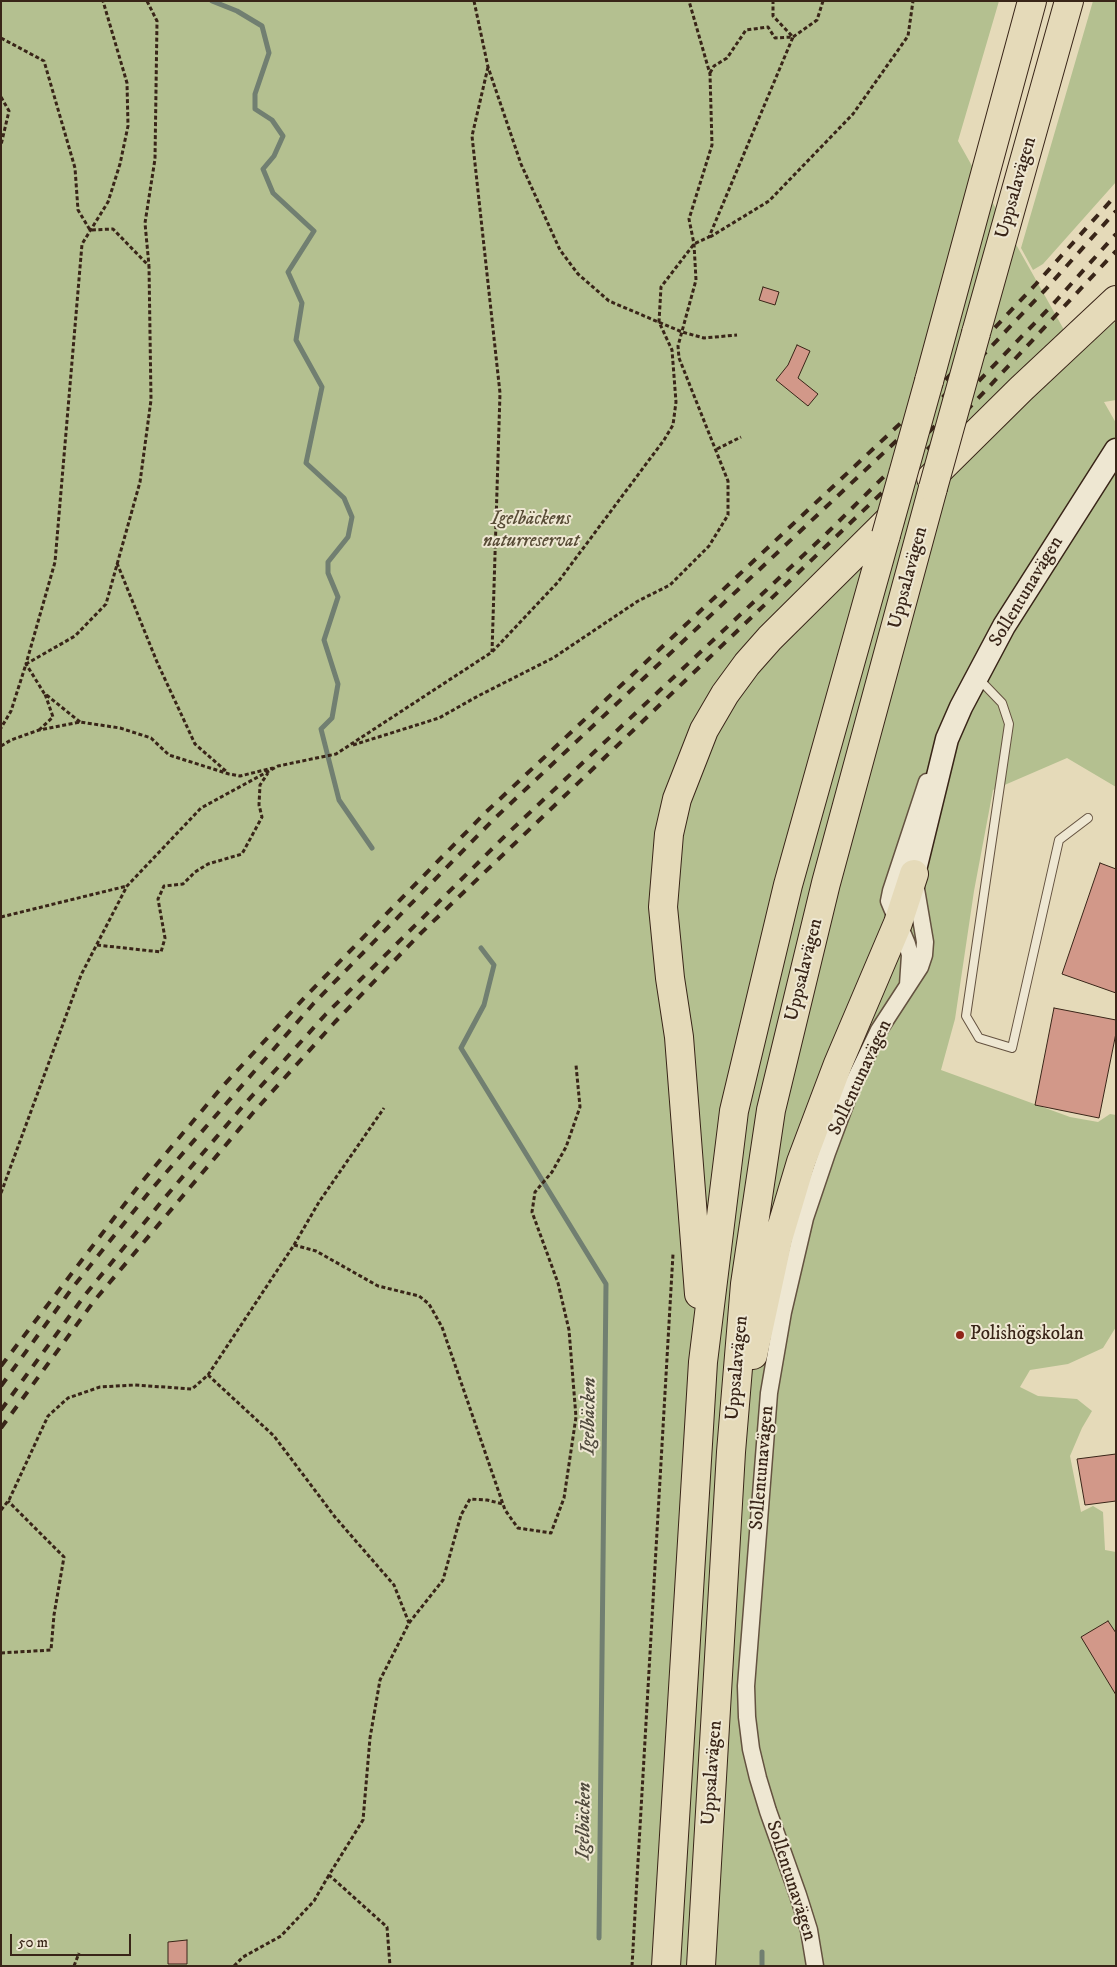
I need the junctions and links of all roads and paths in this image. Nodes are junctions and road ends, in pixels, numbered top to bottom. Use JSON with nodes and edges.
{"nodes":[{"id":1,"x":103,"y":1,"type":"edge"},
{"id":2,"x":147,"y":1,"type":"edge"},
{"id":3,"x":474,"y":1,"type":"edge"},
{"id":4,"x":688,"y":1,"type":"edge"},
{"id":5,"x":773,"y":1,"type":"edge"},
{"id":6,"x":823,"y":1,"type":"edge"},
{"id":7,"x":914,"y":1,"type":"edge"},
{"id":8,"x":1032,"y":1,"type":"edge"},
{"id":9,"x":1069,"y":1,"type":"edge"},
{"id":10,"x":793,"y":37,"type":"junction"},
{"id":11,"x":1,"y":38,"type":"edge"},
{"id":12,"x":488,"y":67,"type":"junction"},
{"id":13,"x":710,"y":74,"type":"junction"},
{"id":14,"x":1,"y":97,"type":"edge"},
{"id":15,"x":1,"y":145,"type":"edge"},
{"id":16,"x":90,"y":230,"type":"junction"},
{"id":17,"x":710,"y":237,"type":"junction"},
{"id":18,"x":694,"y":244,"type":"junction"},
{"id":19,"x":149,"y":266,"type":"junction"},
{"id":20,"x":1116,"y":300,"type":"edge"},
{"id":21,"x":659,"y":322,"type":"junction"},
{"id":22,"x":682,"y":332,"type":"junction"},
{"id":23,"x":736,"y":335,"type":"dead end"},
{"id":24,"x":741,"y":437,"type":"dead end"},
{"id":25,"x":717,"y":449,"type":"junction"},
{"id":26,"x":1116,"y":450,"type":"edge"},
{"id":27,"x":117,"y":562,"type":"junction"},
{"id":28,"x":492,"y":652,"type":"junction"},
{"id":29,"x":26,"y":664,"type":"junction"},
{"id":30,"x":977,"y":676,"type":"junction"},
{"id":31,"x":44,"y":693,"type":"junction"},
{"id":32,"x":80,"y":722,"type":"junction"},
{"id":33,"x":1,"y":728,"type":"edge"},
{"id":34,"x":39,"y":730,"type":"junction"},
{"id":35,"x":947,"y":739,"type":"junction"},
{"id":36,"x":1,"y":746,"type":"edge"},
{"id":37,"x":350,"y":746,"type":"junction"},
{"id":38,"x":278,"y":766,"type":"junction"},
{"id":39,"x":268,"y":773,"type":"junction"},
{"id":40,"x":229,"y":774,"type":"junction"},
{"id":41,"x":1088,"y":818,"type":"dead end"},
{"id":42,"x":914,"y":874,"type":"junction"},
{"id":43,"x":127,"y":886,"type":"junction"},
{"id":44,"x":1,"y":917,"type":"edge"},
{"id":45,"x":898,"y":923,"type":"junction"},
{"id":46,"x":97,"y":945,"type":"junction"},
{"id":47,"x":908,"y":986,"type":"junction"},
{"id":48,"x":576,"y":1065,"type":"dead end"},
{"id":49,"x":384,"y":1108,"type":"dead end"},
{"id":50,"x":1,"y":1193,"type":"edge"},
{"id":51,"x":294,"y":1245,"type":"junction"},
{"id":52,"x":704,"y":1362,"type":"junction"},
{"id":53,"x":208,"y":1375,"type":"junction"},
{"id":54,"x":731,"y":1452,"type":"junction"},
{"id":55,"x":8,"y":1501,"type":"junction"},
{"id":56,"x":503,"y":1504,"type":"junction"},
{"id":57,"x":1,"y":1510,"type":"edge"},
{"id":58,"x":409,"y":1623,"type":"junction"},
{"id":59,"x":1,"y":1653,"type":"edge"},
{"id":60,"x":329,"y":1875,"type":"junction"},
{"id":61,"x":79,"y":1953,"type":"dead end"},
{"id":62,"x":74,"y":1966,"type":"edge"},
{"id":63,"x":234,"y":1966,"type":"edge"},
{"id":64,"x":390,"y":1966,"type":"edge"},
{"id":65,"x":666,"y":1966,"type":"edge"},
{"id":66,"x":701,"y":1966,"type":"edge"},
{"id":67,"x":815,"y":1966,"type":"edge"}],
"edges":[{"from":1,"to":16,"type":"path"},
{"from":2,"to":19,"type":"path"},
{"from":3,"to":12,"type":"path"},
{"from":4,"to":13,"type":"path"},
{"from":5,"to":10,"type":"path"},
{"from":6,"to":10,"type":"path"},
{"from":7,"to":17,"type":"path"},
{"from":8,"to":52,"type":"highway","name":"Uppsalavägen","bridge":true},
{"from":9,"to":54,"type":"highway","name":"Uppsalavägen","bridge":true},
{"from":10,"to":13,"type":"path"},
{"from":10,"to":17,"type":"path"},
{"from":11,"to":16,"type":"path"},
{"from":12,"to":21,"type":"path"},
{"from":12,"to":28,"type":"path"},
{"from":13,"to":18,"type":"path"},
{"from":14,"to":15,"type":"path"},
{"from":16,"to":19,"type":"path"},
{"from":16,"to":29,"type":"path"},
{"from":17,"to":18,"type":"path"},
{"from":18,"to":21,"type":"path"},
{"from":18,"to":22,"type":"path"},
{"from":19,"to":27,"type":"path"},
{"from":20,"to":52,"type":"highway"},
{"from":21,"to":22,"type":"path"},
{"from":21,"to":28,"type":"path"},
{"from":22,"to":23,"type":"path"},
{"from":22,"to":25,"type":"path"},
{"from":24,"to":25,"type":"path"},
{"from":25,"to":37,"type":"path"},
{"from":26,"to":30,"type":"street","name":"Sollentunavägen"},
{"from":27,"to":29,"type":"path"},
{"from":27,"to":40,"type":"path"},
{"from":28,"to":37,"type":"path"},
{"from":29,"to":31,"type":"path"},
{"from":29,"to":33,"type":"path"},
{"from":30,"to":35,"type":"street","name":"Sollentunavägen"},
{"from":30,"to":41,"type":"lane"},
{"from":31,"to":32,"type":"path"},
{"from":31,"to":34,"type":"path"},
{"from":32,"to":34,"type":"path"},
{"from":32,"to":40,"type":"path"},
{"from":34,"to":36,"type":"path"},
{"from":35,"to":42,"type":"street","name":"Sollentunavägen"},
{"from":35,"to":45,"type":"street","name":"Sollentunavägen"},
{"from":37,"to":38,"type":"path"},
{"from":38,"to":39,"type":"path"},
{"from":38,"to":40,"type":"path"},
{"from":39,"to":43,"type":"path"},
{"from":39,"to":46,"type":"path"},
{"from":42,"to":45,"type":"highway"},
{"from":42,"to":47,"type":"street","name":"Sollentunavägen"},
{"from":43,"to":44,"type":"path"},
{"from":43,"to":46,"type":"path"},
{"from":45,"to":47,"type":"street","name":"Sollentunavägen"},
{"from":45,"to":54,"type":"highway"},
{"from":46,"to":50,"type":"path"},
{"from":47,"to":67,"type":"street","name":"Sollentunavägen"},
{"from":48,"to":56,"type":"path"},
{"from":49,"to":51,"type":"path"},
{"from":51,"to":53,"type":"path"},
{"from":51,"to":56,"type":"path"},
{"from":52,"to":65,"type":"highway","name":"Uppsalavägen"},
{"from":53,"to":55,"type":"path"},
{"from":53,"to":58,"type":"path"},
{"from":54,"to":66,"type":"highway","name":"Uppsalavägen"},
{"from":55,"to":57,"type":"path"},
{"from":55,"to":59,"type":"path"},
{"from":56,"to":58,"type":"path"},
{"from":58,"to":60,"type":"path"},
{"from":60,"to":63,"type":"path"},
{"from":60,"to":64,"type":"path"},
{"from":61,"to":62,"type":"path"}]}
